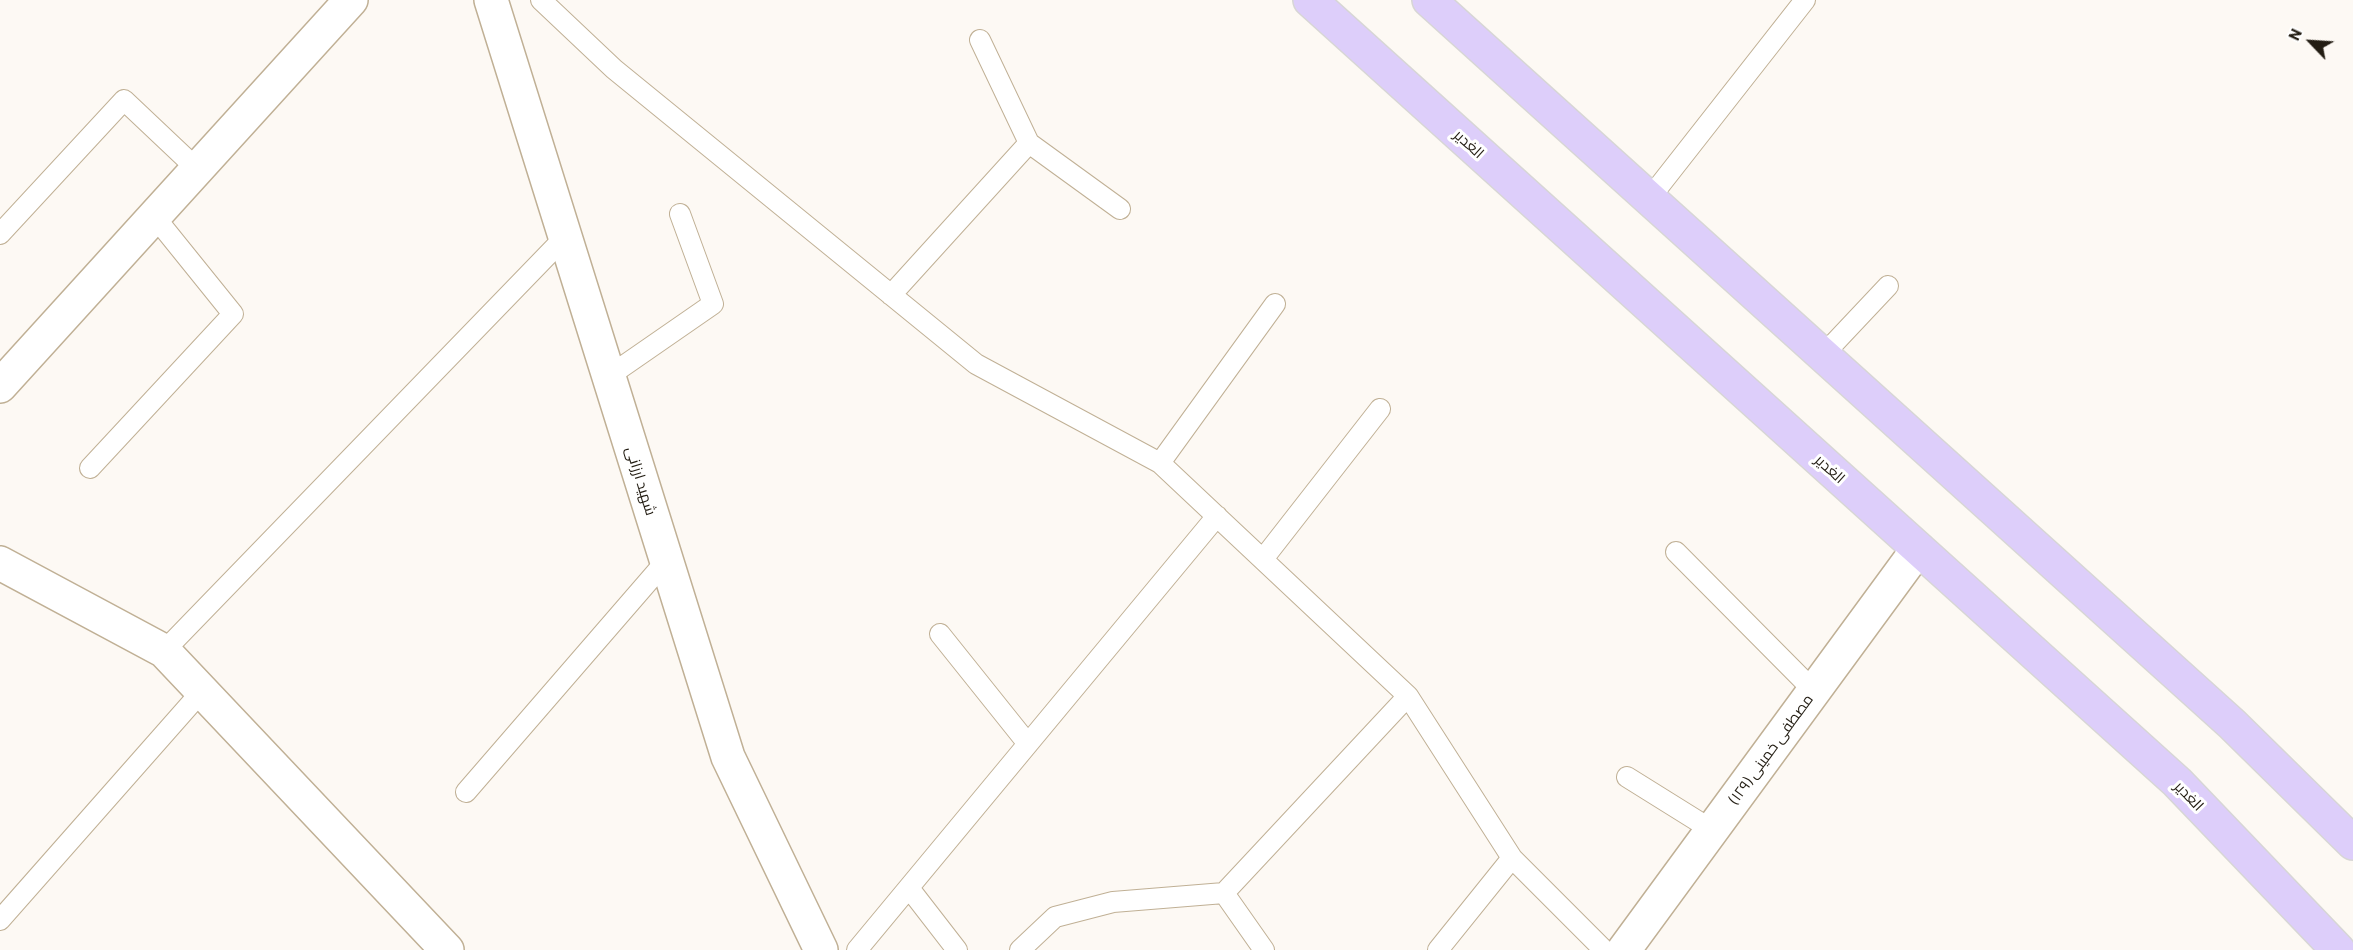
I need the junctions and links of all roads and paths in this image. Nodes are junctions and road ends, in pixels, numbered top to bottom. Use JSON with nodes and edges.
{"nodes":[{"id":1,"x":351,"y":0,"type":"edge"},
{"id":2,"x":491,"y":0,"type":"edge"},
{"id":3,"x":541,"y":0,"type":"edge"},
{"id":4,"x":1310,"y":0,"type":"edge"},
{"id":5,"x":1429,"y":0,"type":"edge"},
{"id":6,"x":1805,"y":0,"type":"edge"},
{"id":7,"x":980,"y":40,"type":"dead end"},
{"id":8,"x":1029,"y":143,"type":"junction"},
{"id":9,"x":197,"y":169,"type":"junction"},
{"id":10,"x":1649,"y":199,"type":"junction"},
{"id":11,"x":1120,"y":209,"type":"dead end"},
{"id":12,"x":680,"y":214,"type":"dead end"},
{"id":13,"x":154,"y":216,"type":"junction"},
{"id":14,"x":0,"y":234,"type":"edge"},
{"id":15,"x":565,"y":237,"type":"junction"},
{"id":16,"x":1888,"y":286,"type":"dead end"},
{"id":17,"x":891,"y":295,"type":"junction"},
{"id":18,"x":1275,"y":304,"type":"dead end"},
{"id":19,"x":1823,"y":355,"type":"junction"},
{"id":20,"x":609,"y":376,"type":"junction"},
{"id":21,"x":0,"y":386,"type":"edge"},
{"id":22,"x":1380,"y":409,"type":"dead end"},
{"id":23,"x":1160,"y":463,"type":"junction"},
{"id":24,"x":90,"y":468,"type":"dead end"},
{"id":25,"x":1217,"y":516,"type":"junction"},
{"id":26,"x":1918,"y":549,"type":"junction"},
{"id":27,"x":1676,"y":552,"type":"dead end"},
{"id":28,"x":1263,"y":559,"type":"junction"},
{"id":29,"x":666,"y":561,"type":"junction"},
{"id":30,"x":0,"y":564,"type":"edge"},
{"id":31,"x":940,"y":634,"type":"dead end"},
{"id":32,"x":164,"y":651,"type":"junction"},
{"id":33,"x":202,"y":691,"type":"junction"},
{"id":34,"x":1814,"y":691,"type":"junction"},
{"id":35,"x":1408,"y":696,"type":"junction"},
{"id":36,"x":1029,"y":744,"type":"junction"},
{"id":37,"x":1627,"y":777,"type":"dead end"},
{"id":38,"x":466,"y":792,"type":"dead end"},
{"id":39,"x":1712,"y":830,"type":"junction"},
{"id":40,"x":2353,"y":843,"type":"edge"},
{"id":41,"x":1512,"y":858,"type":"junction"},
{"id":42,"x":909,"y":888,"type":"junction"},
{"id":43,"x":1224,"y":893,"type":"junction"},
{"id":44,"x":0,"y":920,"type":"edge"},
{"id":45,"x":447,"y":950,"type":"edge"},
{"id":46,"x":821,"y":950,"type":"edge"},
{"id":47,"x":857,"y":950,"type":"edge"},
{"id":48,"x":957,"y":950,"type":"edge"},
{"id":49,"x":1020,"y":950,"type":"edge"},
{"id":50,"x":1264,"y":950,"type":"edge"},
{"id":51,"x":1438,"y":950,"type":"edge"},
{"id":52,"x":1604,"y":950,"type":"edge"},
{"id":53,"x":1624,"y":950,"type":"edge"},
{"id":54,"x":2338,"y":950,"type":"edge"}],
"edges":[{"from":1,"to":9,"type":"street"},
{"from":2,"to":15,"type":"street","name":"شهید ارزانی"},
{"from":3,"to":17,"type":"lane"},
{"from":4,"to":26,"type":"main road","name":"الغدیر"},
{"from":5,"to":10,"type":"main road"},
{"from":6,"to":10,"type":"lane"},
{"from":7,"to":8,"type":"lane"},
{"from":8,"to":11,"type":"lane"},
{"from":8,"to":17,"type":"lane"},
{"from":9,"to":13,"type":"street"},
{"from":9,"to":14,"type":"lane"},
{"from":10,"to":19,"type":"main road"},
{"from":12,"to":20,"type":"lane"},
{"from":13,"to":21,"type":"street"},
{"from":13,"to":24,"type":"lane"},
{"from":15,"to":20,"type":"street","name":"شهید ارزانی"},
{"from":15,"to":32,"type":"lane"},
{"from":16,"to":19,"type":"lane"},
{"from":17,"to":23,"type":"lane"},
{"from":18,"to":23,"type":"lane"},
{"from":19,"to":40,"type":"main road"},
{"from":20,"to":29,"type":"street","name":"شهید ارزانی"},
{"from":22,"to":28,"type":"lane"},
{"from":23,"to":25,"type":"lane"},
{"from":25,"to":28,"type":"lane"},
{"from":25,"to":36,"type":"lane"},
{"from":26,"to":34,"type":"street","name":"مصطفی خمینی (۱۲۹)"},
{"from":26,"to":54,"type":"main road","name":"الغدیر"},
{"from":27,"to":34,"type":"lane"},
{"from":28,"to":35,"type":"lane"},
{"from":29,"to":38,"type":"lane"},
{"from":29,"to":46,"type":"street","name":"شهید ارزانی"},
{"from":30,"to":32,"type":"street"},
{"from":31,"to":36,"type":"lane"},
{"from":32,"to":33,"type":"street"},
{"from":33,"to":44,"type":"lane"},
{"from":33,"to":45,"type":"street"},
{"from":34,"to":39,"type":"street","name":"مصطفی خمینی (۱۲۹)"},
{"from":35,"to":41,"type":"lane"},
{"from":35,"to":43,"type":"lane"},
{"from":36,"to":42,"type":"lane"},
{"from":37,"to":39,"type":"lane"},
{"from":39,"to":53,"type":"street","name":"مصطفی خمینی (۱۲۹)"},
{"from":41,"to":51,"type":"lane"},
{"from":41,"to":52,"type":"lane"},
{"from":42,"to":47,"type":"lane"},
{"from":42,"to":48,"type":"lane"},
{"from":43,"to":49,"type":"lane"},
{"from":43,"to":50,"type":"lane"}]}
